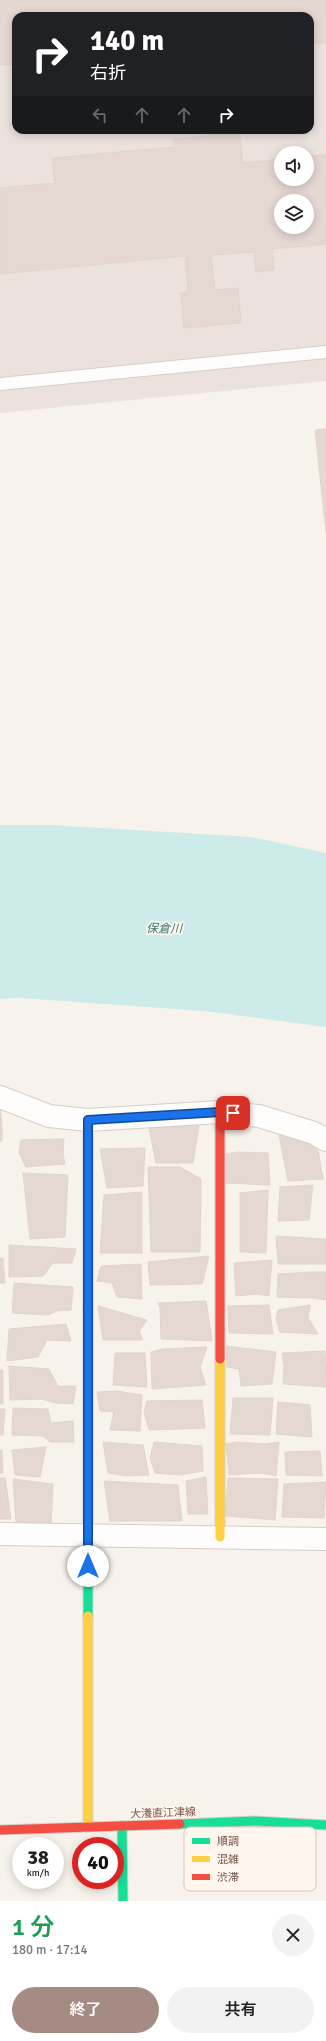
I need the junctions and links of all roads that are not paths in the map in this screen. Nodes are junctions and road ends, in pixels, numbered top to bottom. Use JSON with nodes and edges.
{"nodes":[{"id":1,"x":326,"y":352,"type":"edge"},
{"id":2,"x":0,"y":384,"type":"edge"},
{"id":3,"x":0,"y":1097,"type":"edge"},
{"id":4,"x":220,"y":1112,"type":"junction"},
{"id":5,"x":88,"y":1120,"type":"junction"},
{"id":6,"x":326,"y":1140,"type":"edge"},
{"id":7,"x":0,"y":1534,"type":"edge"},
{"id":8,"x":88,"y":1536,"type":"junction"},
{"id":9,"x":220,"y":1537,"type":"junction"},
{"id":10,"x":326,"y":1539,"type":"edge"},
{"id":11,"x":326,"y":1825,"type":"edge"},
{"id":12,"x":88,"y":1826,"type":"junction"},
{"id":13,"x":122,"y":1826,"type":"junction"},
{"id":14,"x":0,"y":1830,"type":"edge"},
{"id":15,"x":123,"y":1901,"type":"edge"}],
"edges":[{"from":1,"to":2,"type":"lane"},
{"from":3,"to":5,"type":"street"},
{"from":4,"to":5,"type":"street"},
{"from":4,"to":6,"type":"street"},
{"from":4,"to":9,"type":"street"},
{"from":5,"to":8,"type":"street"},
{"from":7,"to":8,"type":"street"},
{"from":8,"to":9,"type":"street"},
{"from":8,"to":12,"type":"street"},
{"from":9,"to":10,"type":"street"},
{"from":11,"to":13,"type":"street","name":"大瀁直江津線"},
{"from":12,"to":13,"type":"street","name":"大瀁直江津線"},
{"from":12,"to":14,"type":"street","name":"大瀁直江津線"},
{"from":13,"to":15,"type":"street"}]}
